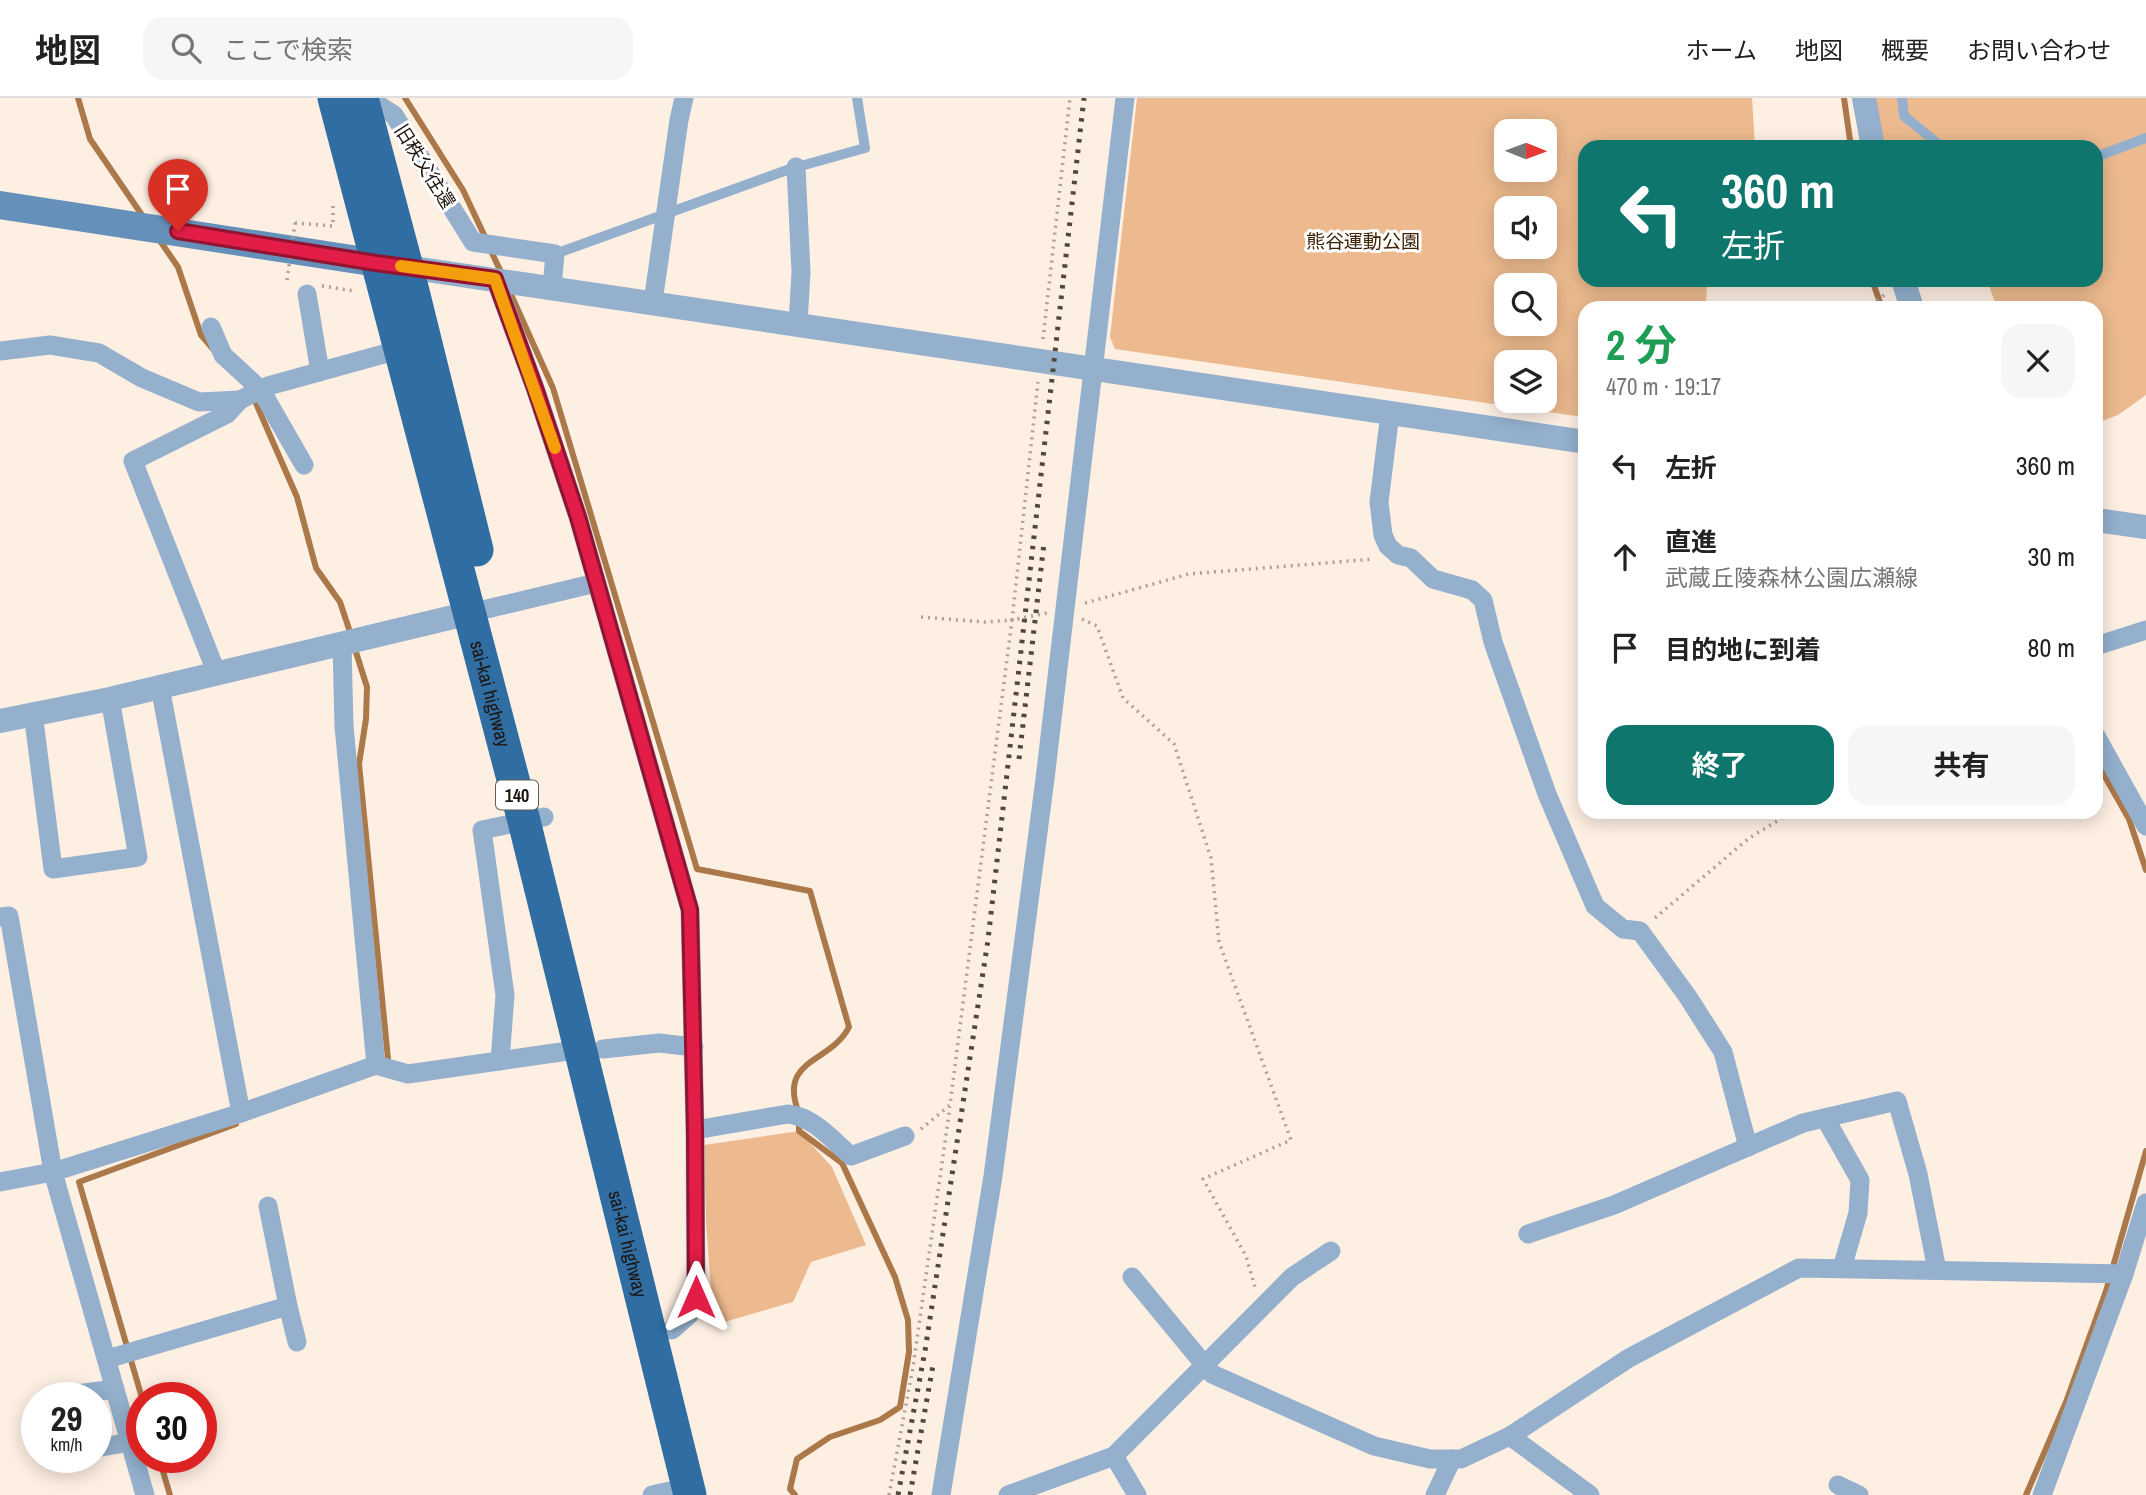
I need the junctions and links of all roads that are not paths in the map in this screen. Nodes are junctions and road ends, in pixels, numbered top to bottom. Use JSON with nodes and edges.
{"nodes":[{"id":1,"x":334,"y":98,"type":"edge"},
{"id":2,"x":362,"y":98,"type":"edge"},
{"id":3,"x":368,"y":98,"type":"edge"},
{"id":4,"x":684,"y":98,"type":"edge"},
{"id":5,"x":857,"y":98,"type":"edge"},
{"id":6,"x":1125,"y":98,"type":"edge"},
{"id":7,"x":1864,"y":98,"type":"edge"},
{"id":8,"x":1902,"y":98,"type":"edge"},
{"id":9,"x":2146,"y":138,"type":"edge"},
{"id":10,"x":1871,"y":140,"type":"edge"},
{"id":11,"x":1933,"y":140,"type":"edge"},
{"id":12,"x":2103,"y":153,"type":"edge"},
{"id":13,"x":796,"y":167,"type":"junction"},
{"id":14,"x":0,"y":205,"type":"edge"},
{"id":15,"x":665,"y":214,"type":"junction"},
{"id":16,"x":555,"y":254,"type":"junction"},
{"id":17,"x":392,"y":265,"type":"junction"},
{"id":18,"x":507,"y":280,"type":"junction"},
{"id":19,"x":552,"y":287,"type":"junction"},
{"id":20,"x":307,"y":293,"type":"dead end"},
{"id":21,"x":653,"y":302,"type":"junction"},
{"id":22,"x":798,"y":324,"type":"junction"},
{"id":23,"x":211,"y":327,"type":"dead end"},
{"id":24,"x":413,"y":346,"type":"junction"},
{"id":25,"x":0,"y":351,"type":"edge"},
{"id":26,"x":1093,"y":368,"type":"junction"},
{"id":27,"x":320,"y":372,"type":"junction"},
{"id":28,"x":261,"y":390,"type":"junction"},
{"id":29,"x":240,"y":400,"type":"junction"},
{"id":30,"x":1390,"y":413,"type":"junction"},
{"id":31,"x":1578,"y":441,"type":"edge"},
{"id":32,"x":304,"y":465,"type":"dead end"},
{"id":33,"x":2103,"y":521,"type":"edge"},
{"id":34,"x":2146,"y":527,"type":"edge"},
{"id":35,"x":596,"y":583,"type":"junction"},
{"id":36,"x":480,"y":611,"type":"junction"},
{"id":37,"x":2146,"y":630,"type":"edge"},
{"id":38,"x":2103,"y":644,"type":"edge"},
{"id":39,"x":342,"y":645,"type":"junction"},
{"id":40,"x":217,"y":674,"type":"junction"},
{"id":41,"x":160,"y":687,"type":"junction"},
{"id":42,"x":110,"y":699,"type":"junction"},
{"id":43,"x":33,"y":713,"type":"junction"},
{"id":44,"x":0,"y":721,"type":"edge"},
{"id":45,"x":2103,"y":749,"type":"edge"},
{"id":46,"x":534,"y":819,"type":"junction"},
{"id":47,"x":2146,"y":826,"type":"edge"},
{"id":48,"x":0,"y":918,"type":"edge"},
{"id":49,"x":694,"y":1047,"type":"junction"},
{"id":50,"x":592,"y":1049,"type":"junction"},
{"id":51,"x":500,"y":1061,"type":"junction"},
{"id":52,"x":376,"y":1065,"type":"junction"},
{"id":53,"x":241,"y":1113,"type":"junction"},
{"id":54,"x":1825,"y":1118,"type":"junction"},
{"id":55,"x":695,"y":1130,"type":"junction"},
{"id":56,"x":905,"y":1136,"type":"road end"},
{"id":57,"x":1748,"y":1147,"type":"junction"},
{"id":58,"x":53,"y":1172,"type":"junction"},
{"id":59,"x":0,"y":1182,"type":"edge"},
{"id":60,"x":2146,"y":1203,"type":"edge"},
{"id":61,"x":268,"y":1206,"type":"dead end"},
{"id":62,"x":1528,"y":1234,"type":"dead end"},
{"id":63,"x":1331,"y":1251,"type":"dead end"},
{"id":64,"x":1842,"y":1268,"type":"junction"},
{"id":65,"x":1937,"y":1270,"type":"junction"},
{"id":66,"x":2123,"y":1274,"type":"junction"},
{"id":67,"x":1132,"y":1277,"type":"dead end"},
{"id":68,"x":288,"y":1306,"type":"junction"},
{"id":69,"x":671,"y":1330,"type":"junction"},
{"id":70,"x":297,"y":1342,"type":"dead end"},
{"id":71,"x":107,"y":1359,"type":"junction"},
{"id":72,"x":1205,"y":1365,"type":"junction"},
{"id":73,"x":112,"y":1389,"type":"edge"},
{"id":74,"x":115,"y":1389,"type":"junction"},
{"id":75,"x":126,"y":1428,"type":"edge"},
{"id":76,"x":1510,"y":1436,"type":"junction"},
{"id":77,"x":1114,"y":1456,"type":"junction"},
{"id":78,"x":1452,"y":1459,"type":"junction"},
{"id":79,"x":139,"y":1473,"type":"edge"},
{"id":80,"x":1838,"y":1485,"type":"dead end"},
{"id":81,"x":697,"y":1492,"type":"edge"},
{"id":82,"x":145,"y":1495,"type":"edge"},
{"id":83,"x":652,"y":1495,"type":"edge"},
{"id":84,"x":941,"y":1495,"type":"edge"},
{"id":85,"x":1008,"y":1495,"type":"edge"},
{"id":86,"x":1137,"y":1495,"type":"edge"},
{"id":87,"x":1435,"y":1495,"type":"edge"},
{"id":88,"x":1590,"y":1495,"type":"edge"},
{"id":89,"x":1860,"y":1495,"type":"edge"},
{"id":90,"x":2042,"y":1495,"type":"edge"}],
"edges":[{"from":1,"to":17,"type":"highway","name":"sai-kai highway","number":"140"},
{"from":2,"to":17,"type":"highway","name":"sai-kai highway","number":"140"},
{"from":3,"to":16,"type":"street","name":"旧秩父往還"},
{"from":4,"to":15,"type":"street"},
{"from":5,"to":13,"type":"lane"},
{"from":6,"to":26,"type":"street"},
{"from":7,"to":10,"type":"street"},
{"from":8,"to":11,"type":"lane"},
{"from":9,"to":12,"type":"lane"},
{"from":13,"to":15,"type":"lane"},
{"from":13,"to":22,"type":"street"},
{"from":14,"to":17,"type":"main road"},
{"from":15,"to":16,"type":"lane"},
{"from":15,"to":21,"type":"street"},
{"from":16,"to":19,"type":"street"},
{"from":17,"to":18,"type":"street"},
{"from":17,"to":24,"type":"highway","name":"sai-kai highway","number":"140"},
{"from":18,"to":19,"type":"street"},
{"from":18,"to":35,"type":"street"},
{"from":19,"to":21,"type":"street"},
{"from":20,"to":27,"type":"street"},
{"from":21,"to":22,"type":"street"},
{"from":22,"to":26,"type":"street"},
{"from":23,"to":28,"type":"street"},
{"from":24,"to":27,"type":"street"},
{"from":24,"to":36,"type":"highway","name":"sai-kai highway","number":"140"},
{"from":25,"to":29,"type":"street"},
{"from":26,"to":30,"type":"street"},
{"from":26,"to":84,"type":"street"},
{"from":27,"to":28,"type":"street"},
{"from":28,"to":29,"type":"street"},
{"from":28,"to":32,"type":"street"},
{"from":29,"to":40,"type":"street"},
{"from":30,"to":31,"type":"street"},
{"from":30,"to":57,"type":"street"},
{"from":33,"to":34,"type":"street"},
{"from":35,"to":36,"type":"street"},
{"from":35,"to":49,"type":"street"},
{"from":36,"to":39,"type":"street"},
{"from":36,"to":46,"type":"highway","name":"sai-kai highway","number":"140"},
{"from":37,"to":38,"type":"street"},
{"from":39,"to":40,"type":"street"},
{"from":39,"to":52,"type":"street"},
{"from":40,"to":41,"type":"street"},
{"from":41,"to":42,"type":"street"},
{"from":41,"to":53,"type":"street"},
{"from":42,"to":43,"type":"street"},
{"from":42,"to":43,"type":"street"},
{"from":43,"to":44,"type":"street"},
{"from":45,"to":47,"type":"street"},
{"from":46,"to":50,"type":"highway","name":"sai-kai highway","number":"140"},
{"from":46,"to":51,"type":"street"},
{"from":48,"to":58,"type":"street"},
{"from":49,"to":50,"type":"street"},
{"from":49,"to":55,"type":"street"},
{"from":50,"to":51,"type":"street"},
{"from":50,"to":69,"type":"highway","name":"sai-kai highway","number":"140"},
{"from":50,"to":81,"type":"highway","name":"sai-kai highway","number":"140"},
{"from":51,"to":52,"type":"street"},
{"from":52,"to":53,"type":"street"},
{"from":53,"to":58,"type":"street"},
{"from":54,"to":57,"type":"street"},
{"from":54,"to":64,"type":"street"},
{"from":54,"to":65,"type":"street"},
{"from":55,"to":56,"type":"street"},
{"from":55,"to":69,"type":"street"},
{"from":57,"to":62,"type":"street"},
{"from":58,"to":59,"type":"street"},
{"from":58,"to":71,"type":"street"},
{"from":60,"to":66,"type":"street"},
{"from":61,"to":68,"type":"street"},
{"from":63,"to":72,"type":"street"},
{"from":64,"to":65,"type":"street"},
{"from":64,"to":76,"type":"street"},
{"from":65,"to":66,"type":"street"},
{"from":66,"to":90,"type":"street"},
{"from":67,"to":72,"type":"street"},
{"from":68,"to":70,"type":"street"},
{"from":68,"to":71,"type":"street"},
{"from":69,"to":81,"type":"highway","name":"sai-kai highway","number":"140"},
{"from":71,"to":74,"type":"street"},
{"from":72,"to":77,"type":"street"},
{"from":72,"to":78,"type":"street"},
{"from":73,"to":74,"type":"street"},
{"from":74,"to":75,"type":"street"},
{"from":76,"to":78,"type":"street"},
{"from":76,"to":88,"type":"street"},
{"from":77,"to":85,"type":"street"},
{"from":77,"to":86,"type":"street"},
{"from":78,"to":87,"type":"street"},
{"from":79,"to":82,"type":"street"},
{"from":80,"to":89,"type":"street"},
{"from":81,"to":83,"type":"street"}]}
